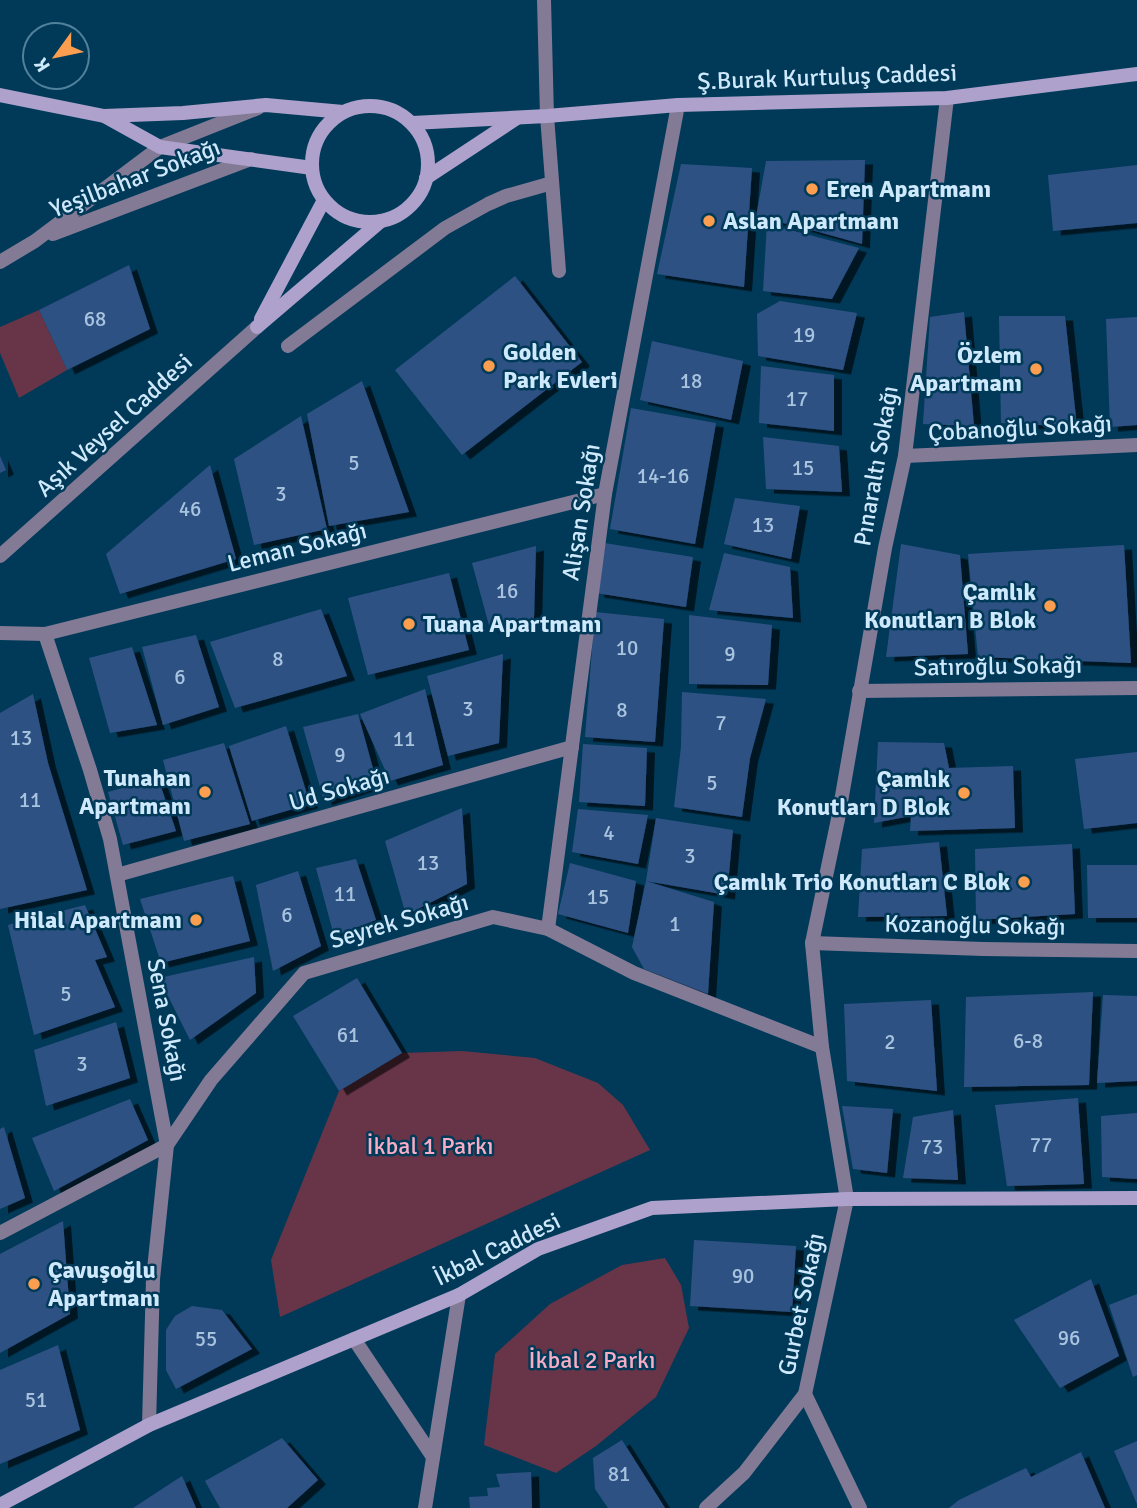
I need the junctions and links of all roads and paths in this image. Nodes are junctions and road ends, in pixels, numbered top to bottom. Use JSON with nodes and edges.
{"nodes":[{"id":1,"x":544,"y":0,"type":"edge"},
{"id":2,"x":1137,"y":74,"type":"edge"},
{"id":3,"x":0,"y":95,"type":"edge"},
{"id":4,"x":947,"y":98,"type":"junction"},
{"id":5,"x":266,"y":105,"type":"junction"},
{"id":6,"x":678,"y":105,"type":"junction"},
{"id":7,"x":343,"y":111,"type":"junction"},
{"id":8,"x":104,"y":116,"type":"junction"},
{"id":9,"x":547,"y":116,"type":"junction"},
{"id":10,"x":518,"y":118,"type":"junction"},
{"id":11,"x":412,"y":123,"type":"junction"},
{"id":12,"x":160,"y":147,"type":"junction"},
{"id":13,"x":251,"y":159,"type":"junction"},
{"id":14,"x":312,"y":168,"type":"junction"},
{"id":15,"x":426,"y":178,"type":"junction"},
{"id":16,"x":552,"y":183,"type":"junction"},
{"id":17,"x":324,"y":200,"type":"junction"},
{"id":18,"x":381,"y":221,"type":"junction"},
{"id":19,"x":35,"y":241,"type":"junction"},
{"id":20,"x":0,"y":262,"type":"edge"},
{"id":21,"x":559,"y":271,"type":"dead end"},
{"id":22,"x":257,"y":327,"type":"junction"},
{"id":23,"x":289,"y":346,"type":"dead end"},
{"id":24,"x":1137,"y":445,"type":"edge"},
{"id":25,"x":905,"y":456,"type":"junction"},
{"id":26,"x":605,"y":494,"type":"junction"},
{"id":27,"x":0,"y":556,"type":"edge"},
{"id":28,"x":0,"y":633,"type":"edge"},
{"id":29,"x":45,"y":634,"type":"junction"},
{"id":30,"x":1137,"y":688,"type":"edge"},
{"id":31,"x":859,"y":691,"type":"junction"},
{"id":32,"x":572,"y":747,"type":"junction"},
{"id":33,"x":117,"y":875,"type":"junction"},
{"id":34,"x":548,"y":929,"type":"junction"},
{"id":35,"x":812,"y":943,"type":"junction"},
{"id":36,"x":1137,"y":951,"type":"edge"},
{"id":37,"x":822,"y":1047,"type":"junction"},
{"id":38,"x":167,"y":1145,"type":"junction"},
{"id":39,"x":1137,"y":1198,"type":"edge"},
{"id":40,"x":847,"y":1199,"type":"junction"},
{"id":41,"x":0,"y":1233,"type":"edge"},
{"id":42,"x":459,"y":1294,"type":"junction"},
{"id":43,"x":354,"y":1339,"type":"junction"},
{"id":44,"x":805,"y":1394,"type":"junction"},
{"id":45,"x":149,"y":1425,"type":"junction"},
{"id":46,"x":433,"y":1457,"type":"junction"},
{"id":47,"x":0,"y":1505,"type":"edge"},
{"id":48,"x":425,"y":1508,"type":"edge"},
{"id":49,"x":706,"y":1508,"type":"edge"},
{"id":50,"x":860,"y":1508,"type":"edge"}],
"edges":[{"from":1,"to":9,"type":"street"},
{"from":2,"to":4,"type":"street","name":"Ş.Burak Kurtuluş Caddesi"},
{"from":3,"to":8,"type":"street"},
{"from":4,"to":6,"type":"street","name":"Ş.Burak Kurtuluş Caddesi"},
{"from":4,"to":25,"type":"street","name":"Pınaraltı Sokağı"},
{"from":5,"to":7,"type":"street"},
{"from":5,"to":8,"type":"street"},
{"from":5,"to":12,"type":"street","name":"Yeşilbahar Sokağı"},
{"from":6,"to":9,"type":"street","name":"Ş.Burak Kurtuluş Caddesi"},
{"from":6,"to":26,"type":"street","name":"Alişan Sokağı"},
{"from":7,"to":11,"type":"street"},
{"from":7,"to":14,"type":"street"},
{"from":8,"to":12,"type":"street"},
{"from":9,"to":10,"type":"street","name":"Ş.Burak Kurtuluş Caddesi"},
{"from":9,"to":16,"type":"street"},
{"from":10,"to":11,"type":"street","name":"Ş.Burak Kurtuluş Caddesi"},
{"from":10,"to":15,"type":"street"},
{"from":11,"to":15,"type":"street"},
{"from":12,"to":13,"type":"street"},
{"from":12,"to":19,"type":"street","name":"Yeşilbahar Sokağı"},
{"from":13,"to":14,"type":"street"},
{"from":13,"to":19,"type":"street","name":"Yeşilbahar Sokağı"},
{"from":14,"to":17,"type":"street"},
{"from":15,"to":18,"type":"street"},
{"from":16,"to":21,"type":"street"},
{"from":16,"to":23,"type":"street"},
{"from":17,"to":18,"type":"street"},
{"from":17,"to":22,"type":"street","name":"Aşık Veysel Caddesi"},
{"from":18,"to":22,"type":"street","name":"Aşık Veysel Caddesi"},
{"from":19,"to":20,"type":"street","name":"Yeşilbahar Sokağı"},
{"from":22,"to":27,"type":"street","name":"Aşık Veysel Caddesi"},
{"from":24,"to":25,"type":"street","name":"Çobanoğlu Sokağı"},
{"from":25,"to":31,"type":"street","name":"Pınaraltı Sokağı"},
{"from":26,"to":29,"type":"street","name":"Leman Sokağı"},
{"from":26,"to":32,"type":"street","name":"Alişan Sokağı"},
{"from":28,"to":29,"type":"street","name":"Leman Sokağı"},
{"from":29,"to":33,"type":"street","name":"Sena Sokağı"},
{"from":30,"to":31,"type":"street","name":"Satıroğlu Sokağı"},
{"from":31,"to":35,"type":"street","name":"Pınaraltı Sokağı"},
{"from":32,"to":33,"type":"street","name":"Ud Sokağı"},
{"from":32,"to":34,"type":"street","name":"Alişan Sokağı"},
{"from":33,"to":38,"type":"street","name":"Sena Sokağı"},
{"from":34,"to":37,"type":"street","name":"Seyrek Sokağı"},
{"from":34,"to":38,"type":"street","name":"Seyrek Sokağı"},
{"from":35,"to":36,"type":"street","name":"Kozanoğlu Sokağı"},
{"from":35,"to":37,"type":"street","name":"Pınaraltı Sokağı"},
{"from":37,"to":40,"type":"street"},
{"from":38,"to":41,"type":"street","name":"Seyrek Sokağı"},
{"from":38,"to":45,"type":"street","name":"Sena Sokağı"},
{"from":39,"to":40,"type":"street","name":"İkbal Caddesi"},
{"from":40,"to":42,"type":"street","name":"İkbal Caddesi"},
{"from":40,"to":44,"type":"street","name":"Gurbet Sokağı"},
{"from":42,"to":43,"type":"street","name":"İkbal Caddesi"},
{"from":42,"to":46,"type":"street"},
{"from":43,"to":45,"type":"street","name":"İkbal Caddesi"},
{"from":43,"to":46,"type":"street"},
{"from":44,"to":49,"type":"street","name":"Gurbet Sokağı"},
{"from":44,"to":50,"type":"street"},
{"from":45,"to":47,"type":"street","name":"İkbal Caddesi"},
{"from":46,"to":48,"type":"street"}]}
